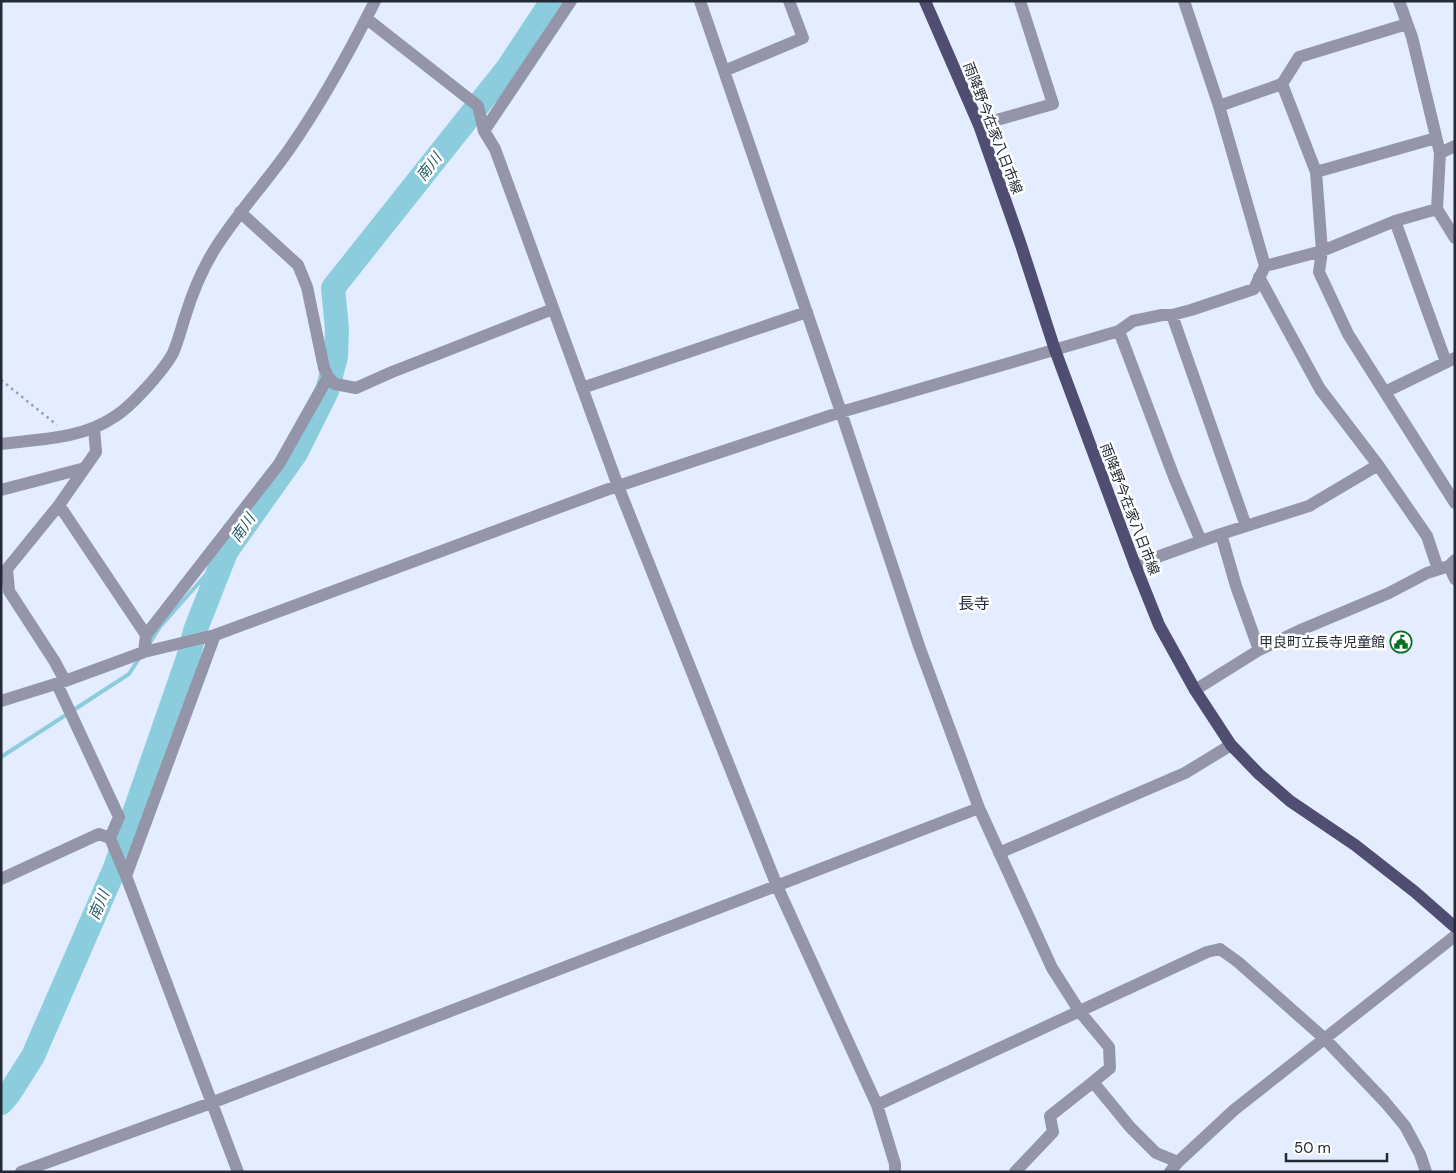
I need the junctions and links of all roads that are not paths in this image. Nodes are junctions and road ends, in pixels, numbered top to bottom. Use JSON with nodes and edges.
{"nodes":[{"id":1,"x":375,"y":1,"type":"edge"},
{"id":2,"x":572,"y":1,"type":"edge"},
{"id":3,"x":700,"y":1,"type":"edge"},
{"id":4,"x":789,"y":1,"type":"edge"},
{"id":5,"x":925,"y":1,"type":"edge"},
{"id":6,"x":1020,"y":1,"type":"edge"},
{"id":7,"x":1184,"y":1,"type":"edge"},
{"id":8,"x":1400,"y":1,"type":"edge"},
{"id":9,"x":367,"y":19,"type":"junction"},
{"id":10,"x":1407,"y":24,"type":"junction"},
{"id":11,"x":724,"y":71,"type":"junction"},
{"id":12,"x":1282,"y":84,"type":"junction"},
{"id":13,"x":1219,"y":106,"type":"junction"},
{"id":14,"x":979,"y":125,"type":"junction"},
{"id":15,"x":484,"y":130,"type":"junction"},
{"id":16,"x":1436,"y":138,"type":"junction"},
{"id":17,"x":1455,"y":146,"type":"edge"},
{"id":18,"x":1440,"y":153,"type":"junction"},
{"id":19,"x":1316,"y":172,"type":"junction"},
{"id":20,"x":1437,"y":209,"type":"junction"},
{"id":21,"x":240,"y":212,"type":"junction"},
{"id":22,"x":1395,"y":220,"type":"junction"},
{"id":23,"x":1455,"y":238,"type":"edge"},
{"id":24,"x":1322,"y":252,"type":"junction"},
{"id":25,"x":1262,"y":271,"type":"junction"},
{"id":26,"x":553,"y":309,"type":"junction"},
{"id":27,"x":807,"y":312,"type":"junction"},
{"id":28,"x":1172,"y":315,"type":"junction"},
{"id":29,"x":1118,"y":330,"type":"junction"},
{"id":30,"x":1055,"y":350,"type":"junction"},
{"id":31,"x":1450,"y":360,"type":"edge"},
{"id":32,"x":328,"y":377,"type":"junction"},
{"id":33,"x":582,"y":388,"type":"junction"},
{"id":34,"x":1385,"y":392,"type":"junction"},
{"id":35,"x":841,"y":412,"type":"junction"},
{"id":36,"x":94,"y":428,"type":"junction"},
{"id":37,"x":1,"y":444,"type":"edge"},
{"id":38,"x":1378,"y":464,"type":"junction"},
{"id":39,"x":84,"y":468,"type":"junction"},
{"id":40,"x":618,"y":486,"type":"junction"},
{"id":41,"x":1,"y":490,"type":"edge"},
{"id":42,"x":1455,"y":503,"type":"edge"},
{"id":43,"x":59,"y":505,"type":"junction"},
{"id":44,"x":1246,"y":526,"type":"junction"},
{"id":45,"x":1221,"y":534,"type":"junction"},
{"id":46,"x":1201,"y":541,"type":"junction"},
{"id":47,"x":1135,"y":565,"type":"junction"},
{"id":48,"x":1447,"y":565,"type":"edge"},
{"id":49,"x":4,"y":570,"type":"edge"},
{"id":50,"x":1455,"y":579,"type":"edge"},
{"id":51,"x":146,"y":635,"type":"junction"},
{"id":52,"x":215,"y":635,"type":"junction"},
{"id":53,"x":1259,"y":650,"type":"junction"},
{"id":54,"x":144,"y":652,"type":"junction"},
{"id":55,"x":61,"y":683,"type":"junction"},
{"id":56,"x":1196,"y":690,"type":"junction"},
{"id":57,"x":1,"y":702,"type":"edge"},
{"id":58,"x":1231,"y":745,"type":"junction"},
{"id":59,"x":979,"y":808,"type":"junction"},
{"id":60,"x":110,"y":838,"type":"junction"},
{"id":61,"x":999,"y":853,"type":"junction"},
{"id":62,"x":126,"y":876,"type":"junction"},
{"id":63,"x":1,"y":879,"type":"edge"},
{"id":64,"x":777,"y":886,"type":"junction"},
{"id":65,"x":1455,"y":927,"type":"edge"},
{"id":66,"x":1455,"y":936,"type":"edge"},
{"id":67,"x":1080,"y":1012,"type":"junction"},
{"id":68,"x":1325,"y":1039,"type":"junction"},
{"id":69,"x":1093,"y":1082,"type":"junction"},
{"id":70,"x":211,"y":1103,"type":"junction"},
{"id":71,"x":877,"y":1105,"type":"junction"},
{"id":72,"x":1174,"y":1167,"type":"edge"},
{"id":73,"x":22,"y":1172,"type":"edge"},
{"id":74,"x":238,"y":1172,"type":"edge"},
{"id":75,"x":895,"y":1172,"type":"edge"},
{"id":76,"x":1015,"y":1172,"type":"edge"},
{"id":77,"x":1426,"y":1172,"type":"edge"}],
"edges":[{"from":1,"to":9,"type":"street"},
{"from":2,"to":15,"type":"street"},
{"from":3,"to":11,"type":"street"},
{"from":4,"to":11,"type":"street"},
{"from":5,"to":14,"type":"main road","name":"雨降野今在家八日市線"},
{"from":6,"to":14,"type":"street"},
{"from":7,"to":13,"type":"street"},
{"from":8,"to":10,"type":"street"},
{"from":9,"to":15,"type":"street"},
{"from":9,"to":21,"type":"street"},
{"from":10,"to":12,"type":"street"},
{"from":10,"to":16,"type":"street"},
{"from":11,"to":27,"type":"street"},
{"from":12,"to":13,"type":"street"},
{"from":12,"to":19,"type":"street"},
{"from":13,"to":25,"type":"street"},
{"from":14,"to":30,"type":"main road","name":"雨降野今在家八日市線"},
{"from":15,"to":26,"type":"street"},
{"from":16,"to":18,"type":"street"},
{"from":16,"to":19,"type":"street"},
{"from":17,"to":18,"type":"street"},
{"from":18,"to":20,"type":"street"},
{"from":19,"to":24,"type":"street"},
{"from":20,"to":22,"type":"street"},
{"from":20,"to":23,"type":"street"},
{"from":21,"to":32,"type":"street"},
{"from":21,"to":36,"type":"street"},
{"from":22,"to":24,"type":"street"},
{"from":22,"to":31,"type":"street"},
{"from":24,"to":25,"type":"street"},
{"from":24,"to":34,"type":"street"},
{"from":25,"to":28,"type":"street"},
{"from":25,"to":38,"type":"street"},
{"from":26,"to":32,"type":"street"},
{"from":26,"to":33,"type":"street"},
{"from":27,"to":33,"type":"street"},
{"from":27,"to":35,"type":"street"},
{"from":28,"to":29,"type":"street"},
{"from":28,"to":44,"type":"street"},
{"from":29,"to":30,"type":"street"},
{"from":29,"to":46,"type":"street"},
{"from":30,"to":35,"type":"street"},
{"from":30,"to":47,"type":"main road","name":"雨降野今在家八日市線"},
{"from":31,"to":34,"type":"street"},
{"from":32,"to":51,"type":"street"},
{"from":33,"to":40,"type":"street"},
{"from":34,"to":42,"type":"street"},
{"from":35,"to":40,"type":"street"},
{"from":35,"to":59,"type":"street"},
{"from":36,"to":37,"type":"street"},
{"from":36,"to":39,"type":"street"},
{"from":38,"to":44,"type":"street"},
{"from":38,"to":48,"type":"street"},
{"from":39,"to":41,"type":"street"},
{"from":39,"to":43,"type":"street"},
{"from":40,"to":52,"type":"street"},
{"from":40,"to":64,"type":"street"},
{"from":43,"to":49,"type":"street"},
{"from":43,"to":51,"type":"street"},
{"from":44,"to":45,"type":"street"},
{"from":45,"to":46,"type":"street"},
{"from":45,"to":53,"type":"street"},
{"from":46,"to":47,"type":"street"},
{"from":47,"to":56,"type":"main road","name":"雨降野今在家八日市線"},
{"from":48,"to":50,"type":"street"},
{"from":48,"to":53,"type":"street"},
{"from":49,"to":55,"type":"street"},
{"from":51,"to":54,"type":"street"},
{"from":52,"to":54,"type":"street"},
{"from":52,"to":62,"type":"street"},
{"from":53,"to":56,"type":"street"},
{"from":54,"to":55,"type":"street"},
{"from":55,"to":57,"type":"street"},
{"from":55,"to":60,"type":"street"},
{"from":56,"to":58,"type":"main road","name":"雨降野今在家八日市線"},
{"from":58,"to":61,"type":"street"},
{"from":58,"to":65,"type":"main road","name":"雨降野今在家八日市線"},
{"from":59,"to":61,"type":"street"},
{"from":59,"to":64,"type":"street"},
{"from":60,"to":62,"type":"street"},
{"from":60,"to":63,"type":"street"},
{"from":61,"to":67,"type":"street"},
{"from":62,"to":70,"type":"street"},
{"from":64,"to":70,"type":"street"},
{"from":64,"to":71,"type":"street"},
{"from":66,"to":68,"type":"street"},
{"from":67,"to":68,"type":"street"},
{"from":67,"to":69,"type":"street"},
{"from":67,"to":71,"type":"street"},
{"from":68,"to":72,"type":"street"},
{"from":68,"to":77,"type":"street"},
{"from":69,"to":72,"type":"street"},
{"from":69,"to":76,"type":"street"},
{"from":70,"to":73,"type":"street"},
{"from":70,"to":74,"type":"street"},
{"from":71,"to":75,"type":"street"}]}
